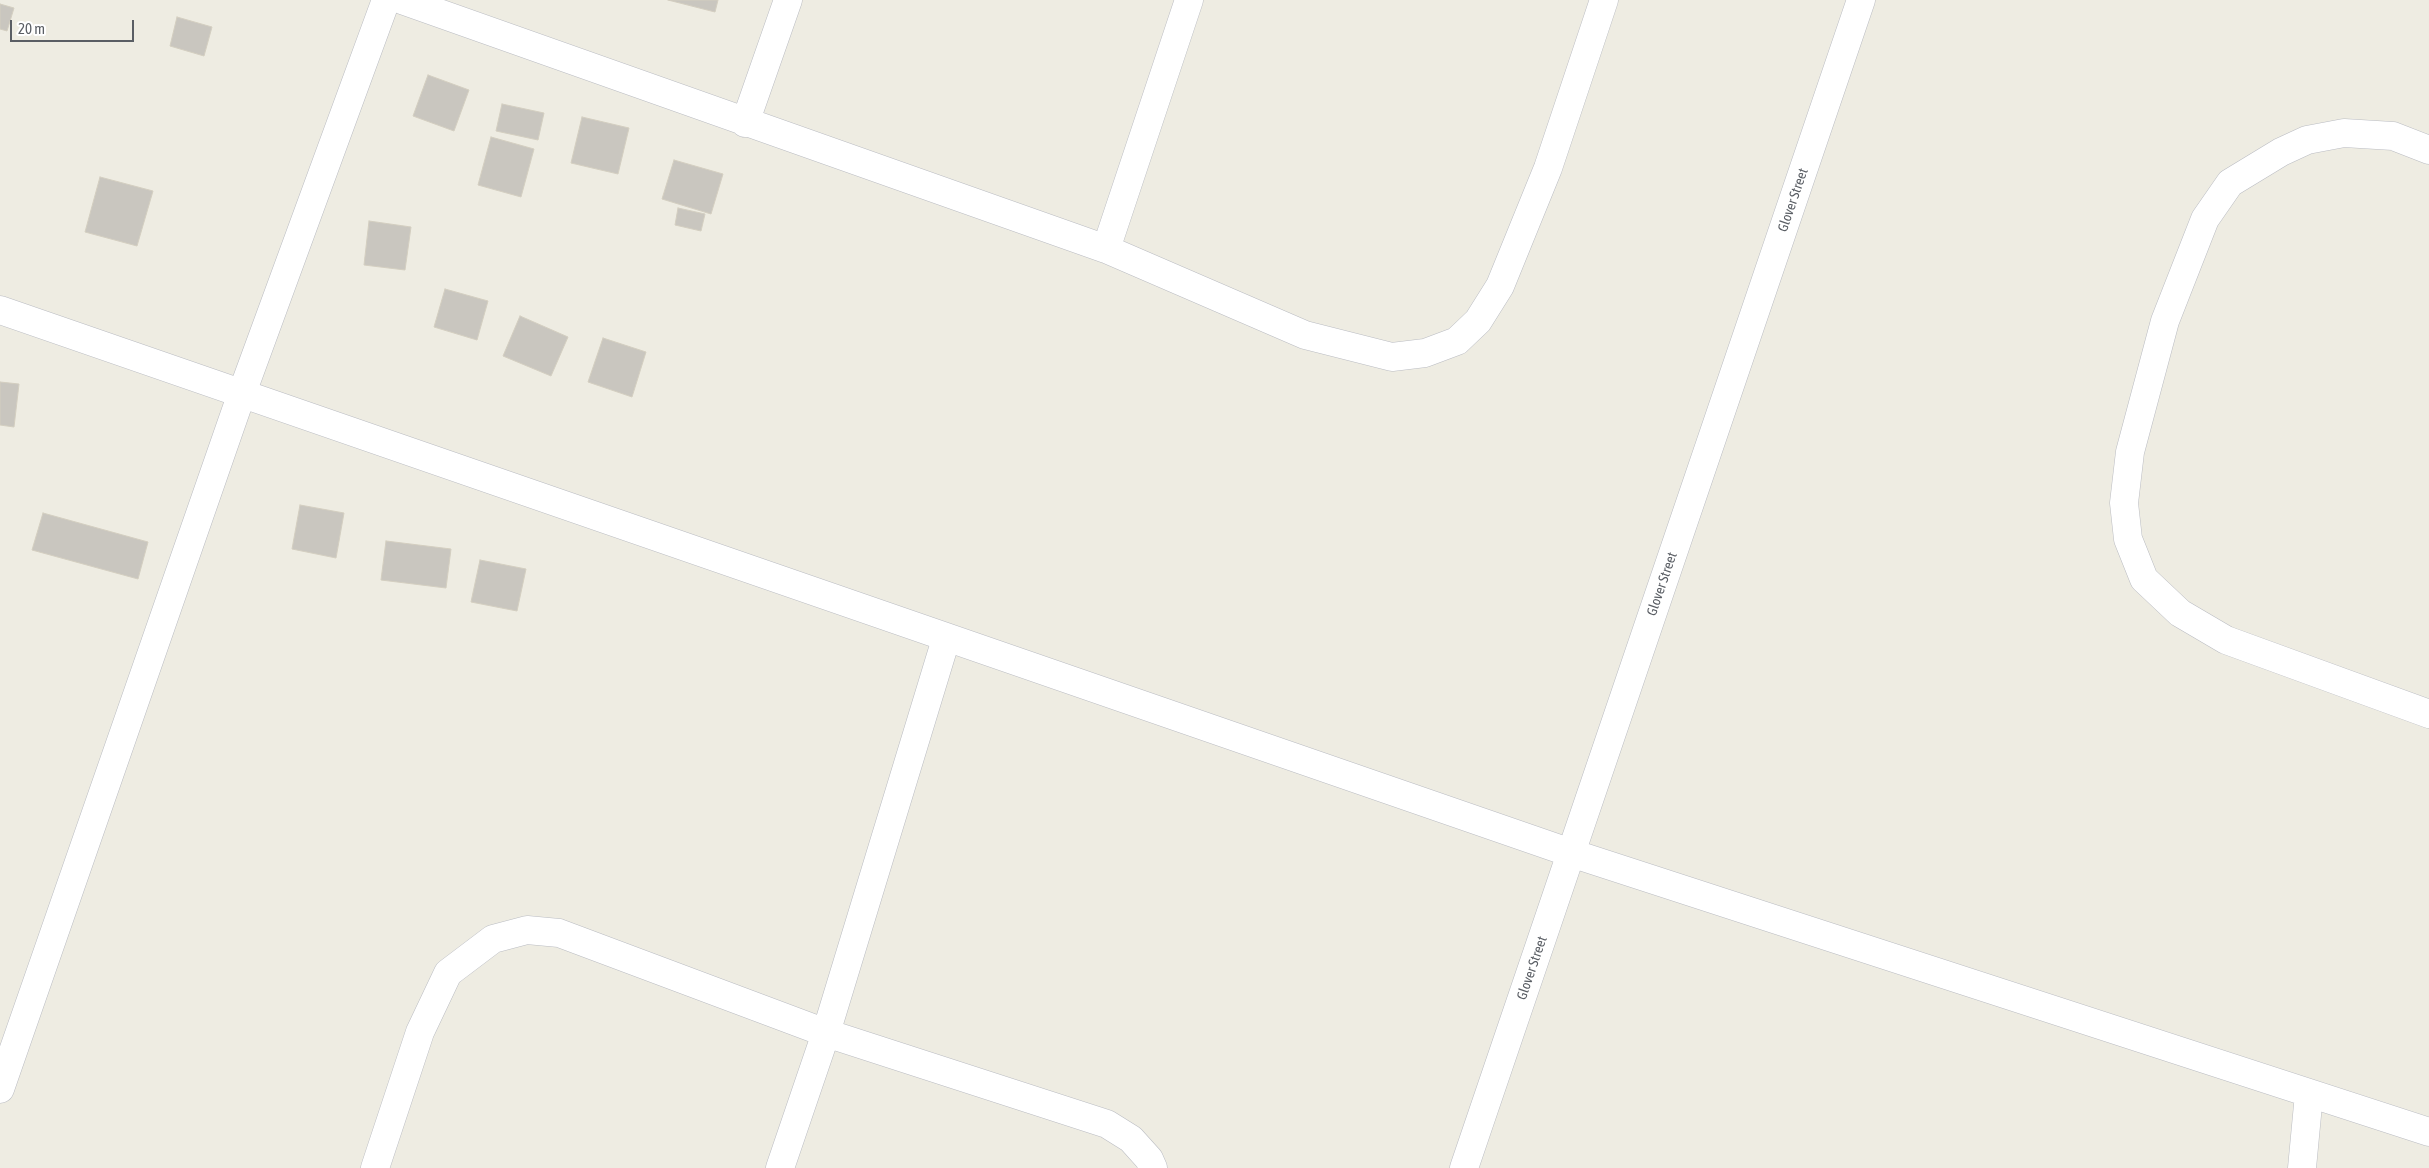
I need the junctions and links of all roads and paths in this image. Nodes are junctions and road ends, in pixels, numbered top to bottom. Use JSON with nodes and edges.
{"nodes":[{"id":1,"x":386,"y":0,"type":"edge"},
{"id":2,"x":402,"y":0,"type":"edge"},
{"id":3,"x":788,"y":0,"type":"edge"},
{"id":4,"x":1189,"y":0,"type":"edge"},
{"id":5,"x":1604,"y":0,"type":"edge"},
{"id":6,"x":1860,"y":0,"type":"edge"},
{"id":7,"x":745,"y":122,"type":"junction"},
{"id":8,"x":2429,"y":150,"type":"edge"},
{"id":9,"x":1106,"y":249,"type":"junction"},
{"id":10,"x":0,"y":310,"type":"edge"},
{"id":11,"x":242,"y":393,"type":"junction"},
{"id":12,"x":946,"y":639,"type":"junction"},
{"id":13,"x":2429,"y":714,"type":"edge"},
{"id":14,"x":1571,"y":853,"type":"junction"},
{"id":15,"x":826,"y":1033,"type":"junction"},
{"id":16,"x":0,"y":1089,"type":"edge"},
{"id":17,"x":2309,"y":1094,"type":"junction"},
{"id":18,"x":2429,"y":1132,"type":"edge"},
{"id":19,"x":375,"y":1168,"type":"edge"},
{"id":20,"x":780,"y":1168,"type":"edge"},
{"id":21,"x":1153,"y":1168,"type":"edge"},
{"id":22,"x":1464,"y":1168,"type":"edge"},
{"id":23,"x":2302,"y":1168,"type":"edge"}],
"edges":[{"from":1,"to":11,"type":"street"},
{"from":2,"to":7,"type":"street"},
{"from":3,"to":7,"type":"street"},
{"from":4,"to":9,"type":"street"},
{"from":5,"to":9,"type":"street"},
{"from":6,"to":14,"type":"street","name":"Glover Street"},
{"from":7,"to":9,"type":"street"},
{"from":8,"to":13,"type":"street"},
{"from":10,"to":11,"type":"street"},
{"from":11,"to":12,"type":"street"},
{"from":11,"to":16,"type":"street"},
{"from":12,"to":14,"type":"street"},
{"from":12,"to":15,"type":"street"},
{"from":14,"to":17,"type":"street"},
{"from":14,"to":22,"type":"street","name":"Glover Street"},
{"from":15,"to":19,"type":"street"},
{"from":15,"to":20,"type":"street"},
{"from":15,"to":21,"type":"street"},
{"from":17,"to":18,"type":"street"},
{"from":17,"to":23,"type":"street"}]}
